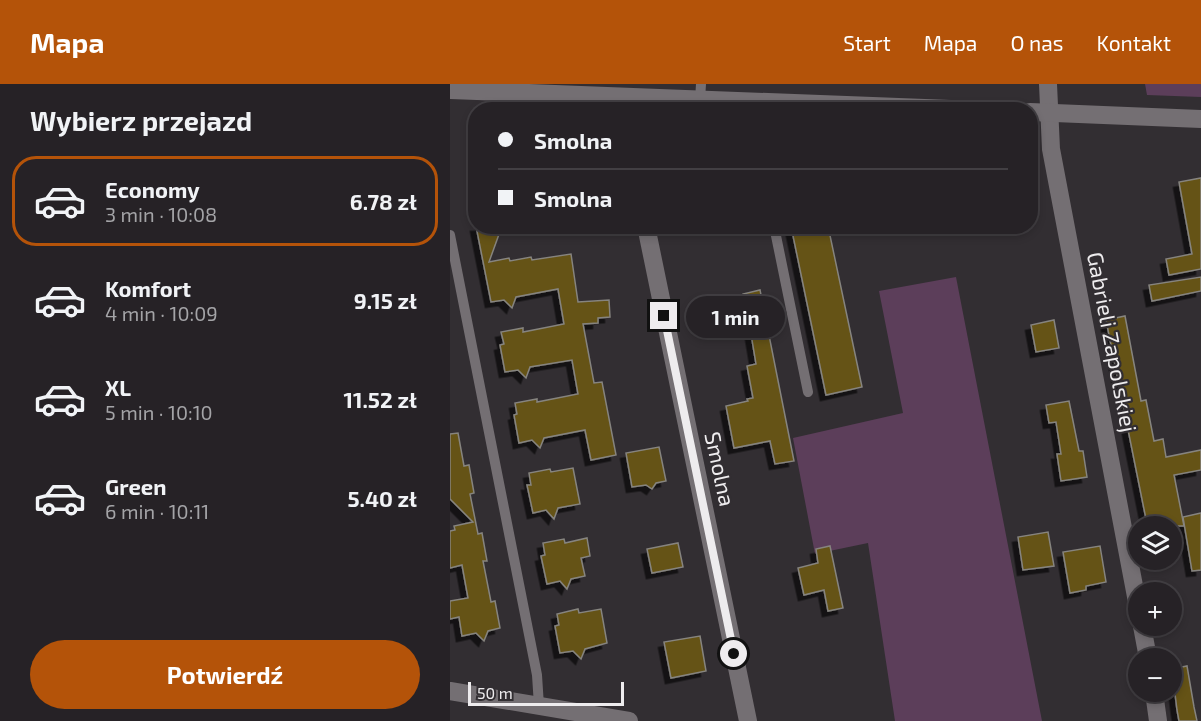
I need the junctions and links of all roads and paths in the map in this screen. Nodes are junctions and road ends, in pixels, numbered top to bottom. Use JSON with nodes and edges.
{"nodes":[{"id":1,"x":1048,"y":84,"type":"edge"},
{"id":2,"x":450,"y":90,"type":"edge"},
{"id":3,"x":700,"y":92,"type":"edge"},
{"id":4,"x":607,"y":102,"type":"edge"},
{"id":5,"x":627,"y":102,"type":"edge"},
{"id":6,"x":738,"y":102,"type":"edge"},
{"id":7,"x":1039,"y":112,"type":"edge"},
{"id":8,"x":1201,"y":118,"type":"edge"},
{"id":9,"x":647,"y":234,"type":"edge"},
{"id":10,"x":776,"y":234,"type":"edge"},
{"id":11,"x":450,"y":235,"type":"edge"},
{"id":12,"x":808,"y":392,"type":"dead end"},
{"id":13,"x":1133,"y":582,"type":"edge"},
{"id":14,"x":450,"y":691,"type":"edge"},
{"id":15,"x":1155,"y":702,"type":"edge"},
{"id":16,"x":539,"y":706,"type":"junction"},
{"id":17,"x":629,"y":721,"type":"edge"},
{"id":18,"x":748,"y":721,"type":"edge"},
{"id":19,"x":1158,"y":721,"type":"edge"}],
"edges":[{"from":1,"to":7,"type":"street","name":"Gabrieli Zapolskiej"},
{"from":2,"to":4,"type":"street"},
{"from":3,"to":5,"type":"street"},
{"from":3,"to":6,"type":"street"},
{"from":7,"to":8,"type":"street"},
{"from":7,"to":13,"type":"street","name":"Gabrieli Zapolskiej"},
{"from":9,"to":18,"type":"street","name":"Smolna"},
{"from":10,"to":12,"type":"lane"},
{"from":11,"to":16,"type":"lane"},
{"from":14,"to":16,"type":"street"},
{"from":15,"to":19,"type":"street"},
{"from":16,"to":17,"type":"street"}]}
